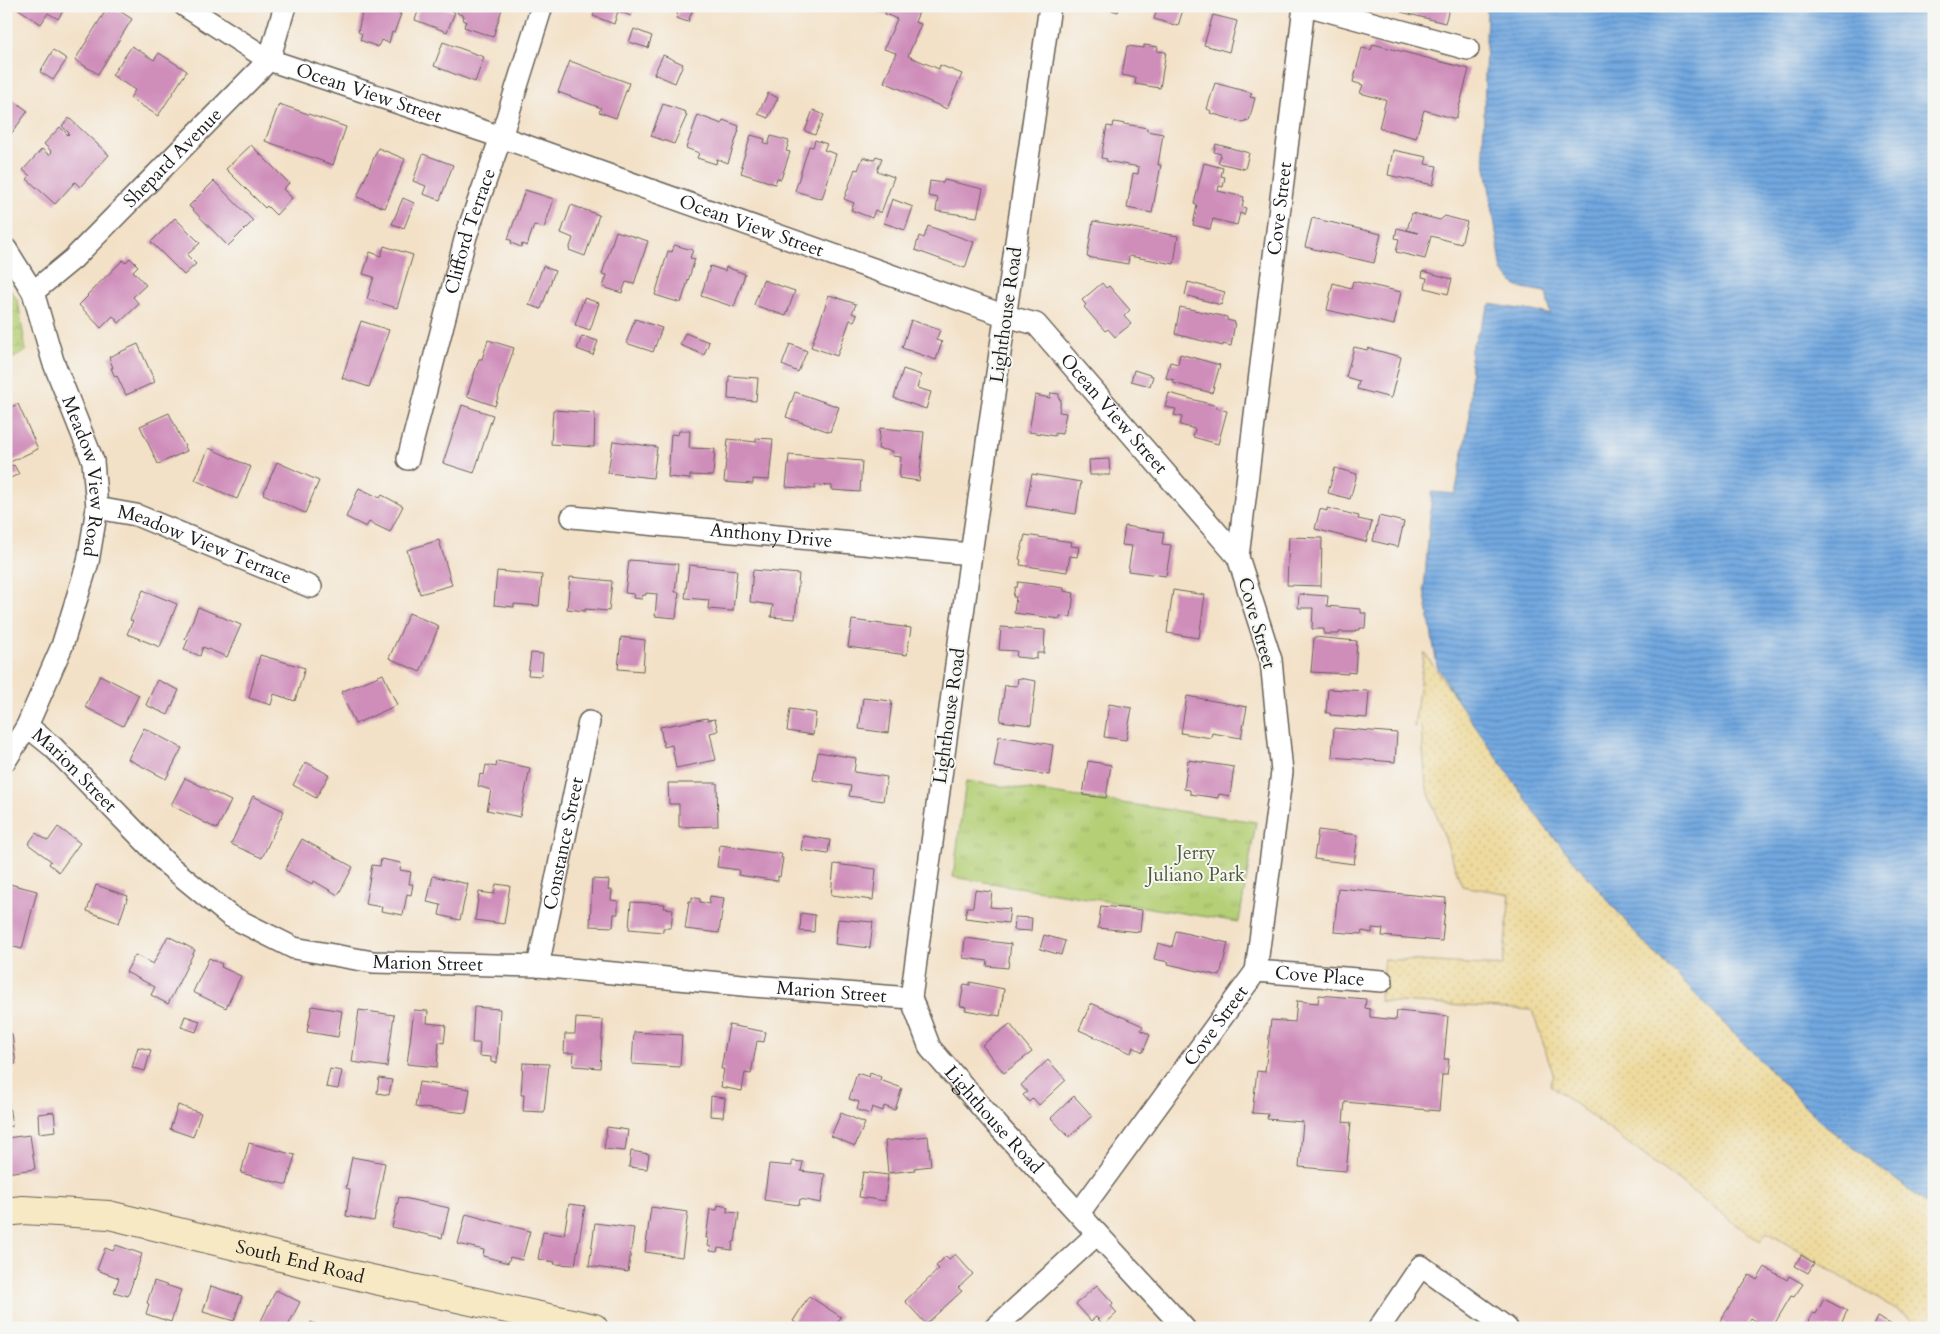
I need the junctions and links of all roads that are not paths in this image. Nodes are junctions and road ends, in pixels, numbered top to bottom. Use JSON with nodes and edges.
{"nodes":[{"id":1,"x":185,"y":6,"type":"edge"},
{"id":2,"x":285,"y":6,"type":"edge"},
{"id":3,"x":542,"y":6,"type":"edge"},
{"id":4,"x":1050,"y":6,"type":"edge"},
{"id":5,"x":1304,"y":6,"type":"edge"},
{"id":6,"x":1310,"y":6,"type":"edge"},
{"id":7,"x":1468,"y":49,"type":"dead end"},
{"id":8,"x":269,"y":60,"type":"junction"},
{"id":9,"x":501,"y":137,"type":"junction"},
{"id":10,"x":6,"y":248,"type":"edge"},
{"id":11,"x":33,"y":292,"type":"junction"},
{"id":12,"x":1006,"y":316,"type":"junction"},
{"id":13,"x":408,"y":459,"type":"dead end"},
{"id":14,"x":97,"y":508,"type":"junction"},
{"id":15,"x":572,"y":516,"type":"dead end"},
{"id":16,"x":971,"y":554,"type":"junction"},
{"id":17,"x":1238,"y":557,"type":"junction"},
{"id":18,"x":311,"y":587,"type":"dead end"},
{"id":19,"x":590,"y":722,"type":"dead end"},
{"id":20,"x":27,"y":726,"type":"junction"},
{"id":21,"x":6,"y":760,"type":"edge"},
{"id":22,"x":538,"y":966,"type":"junction"},
{"id":23,"x":1256,"y":971,"type":"junction"},
{"id":24,"x":1382,"y":981,"type":"dead end"},
{"id":25,"x":910,"y":998,"type":"junction"},
{"id":26,"x":6,"y":1212,"type":"edge"},
{"id":27,"x":1079,"y":1213,"type":"junction"},
{"id":28,"x":1098,"y":1234,"type":"junction"},
{"id":29,"x":594,"y":1328,"type":"edge"},
{"id":30,"x":995,"y":1328,"type":"edge"},
{"id":31,"x":1184,"y":1328,"type":"edge"},
{"id":32,"x":1379,"y":1328,"type":"edge"},
{"id":33,"x":1507,"y":1328,"type":"edge"}],
"edges":[{"from":1,"to":8,"type":"street","name":"Ocean View Street"},
{"from":2,"to":8,"type":"street","name":"Shepard Avenue"},
{"from":3,"to":9,"type":"street","name":"Clifford Terrace"},
{"from":4,"to":12,"type":"street","name":"Lighthouse Road"},
{"from":5,"to":17,"type":"street","name":"Cove Street"},
{"from":6,"to":7,"type":"street"},
{"from":8,"to":9,"type":"street","name":"Ocean View Street"},
{"from":8,"to":11,"type":"street","name":"Shepard Avenue"},
{"from":9,"to":12,"type":"street","name":"Ocean View Street"},
{"from":9,"to":13,"type":"street","name":"Clifford Terrace"},
{"from":10,"to":11,"type":"street","name":"Meadow View Road"},
{"from":11,"to":14,"type":"street","name":"Meadow View Road"},
{"from":12,"to":16,"type":"street","name":"Lighthouse Road"},
{"from":12,"to":17,"type":"street","name":"Ocean View Street"},
{"from":14,"to":18,"type":"street","name":"Meadow View Terrace"},
{"from":14,"to":20,"type":"street","name":"Meadow View Road"},
{"from":15,"to":16,"type":"street","name":"Anthony Drive"},
{"from":16,"to":25,"type":"street","name":"Lighthouse Road"},
{"from":17,"to":23,"type":"street","name":"Cove Street"},
{"from":19,"to":22,"type":"street","name":"Constance Street"},
{"from":20,"to":21,"type":"street","name":"Meadow View Road"},
{"from":20,"to":22,"type":"street","name":"Marion Street"},
{"from":22,"to":25,"type":"street","name":"Marion Street"},
{"from":23,"to":24,"type":"street","name":"Cove Place"},
{"from":23,"to":27,"type":"street","name":"Cove Street"},
{"from":25,"to":27,"type":"street","name":"Lighthouse Road"},
{"from":26,"to":29,"type":"main road","name":"South End Road"},
{"from":27,"to":28,"type":"street","name":"Lighthouse Road"},
{"from":28,"to":30,"type":"street"},
{"from":28,"to":31,"type":"street","name":"Lighthouse Road"},
{"from":32,"to":33,"type":"street"}]}
